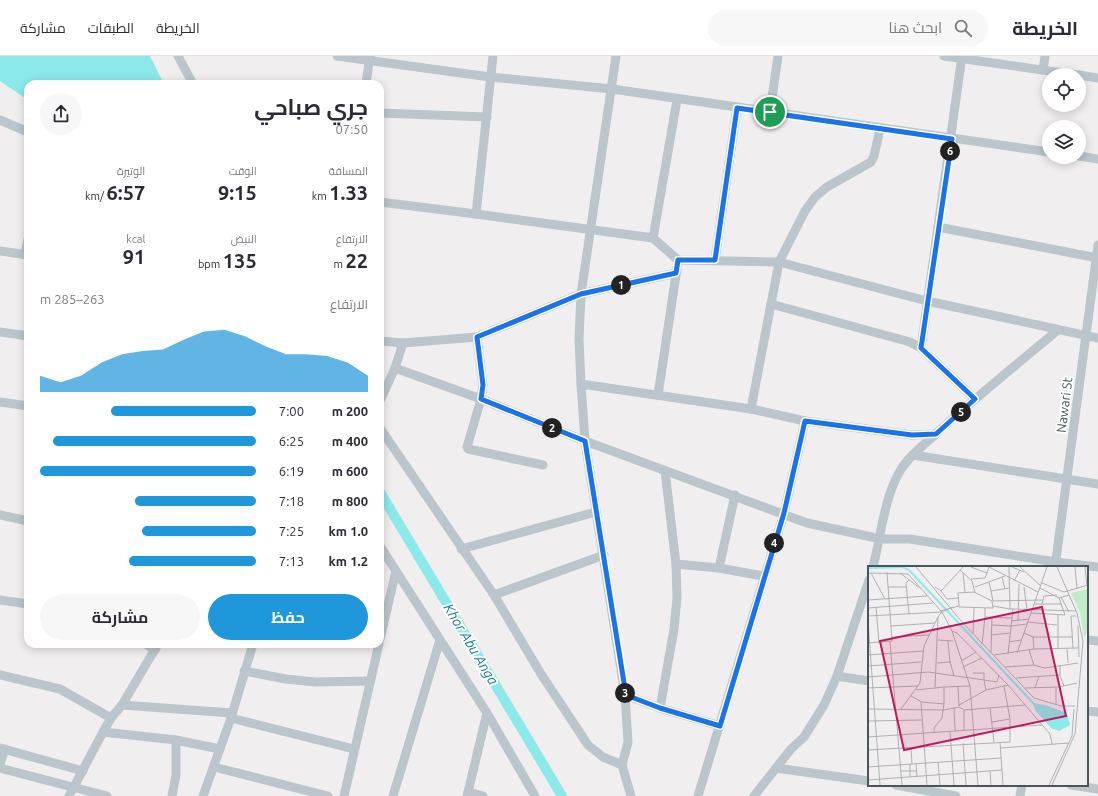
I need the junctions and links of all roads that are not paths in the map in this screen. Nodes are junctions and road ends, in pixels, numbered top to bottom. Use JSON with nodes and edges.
{"nodes":[{"id":1,"x":178,"y":56,"type":"edge"},
{"id":2,"x":337,"y":56,"type":"edge"},
{"id":3,"x":493,"y":56,"type":"edge"},
{"id":4,"x":616,"y":56,"type":"edge"},
{"id":5,"x":778,"y":56,"type":"edge"},
{"id":6,"x":944,"y":56,"type":"edge"},
{"id":7,"x":1046,"y":56,"type":"edge"},
{"id":8,"x":962,"y":57,"type":"edge"},
{"id":9,"x":370,"y":58,"type":"edge"},
{"id":10,"x":1043,"y":68,"type":"edge"},
{"id":11,"x":1042,"y":70,"type":"edge"},
{"id":12,"x":1086,"y":76,"type":"edge"},
{"id":13,"x":490,"y":77,"type":"junction"},
{"id":14,"x":1098,"y":78,"type":"edge"},
{"id":15,"x":191,"y":80,"type":"edge"},
{"id":16,"x":367,"y":80,"type":"edge"},
{"id":17,"x":612,"y":89,"type":"junction"},
{"id":18,"x":677,"y":100,"type":"junction"},
{"id":19,"x":737,"y":108,"type":"junction"},
{"id":20,"x":770,"y":112,"type":"junction"},
{"id":21,"x":384,"y":113,"type":"edge"},
{"id":22,"x":487,"y":117,"type":"junction"},
{"id":23,"x":0,"y":120,"type":"edge"},
{"id":24,"x":880,"y":129,"type":"junction"},
{"id":25,"x":24,"y":130,"type":"edge"},
{"id":26,"x":952,"y":139,"type":"junction"},
{"id":27,"x":1042,"y":151,"type":"edge"},
{"id":28,"x":1086,"y":157,"type":"edge"},
{"id":29,"x":1098,"y":159,"type":"edge"},
{"id":30,"x":384,"y":202,"type":"edge"},
{"id":31,"x":476,"y":214,"type":"junction"},
{"id":32,"x":938,"y":227,"type":"junction"},
{"id":33,"x":590,"y":229,"type":"junction"},
{"id":34,"x":653,"y":238,"type":"junction"},
{"id":35,"x":1098,"y":245,"type":"edge"},
{"id":36,"x":0,"y":251,"type":"edge"},
{"id":37,"x":24,"y":254,"type":"edge"},
{"id":38,"x":1097,"y":258,"type":"edge"},
{"id":39,"x":678,"y":260,"type":"junction"},
{"id":40,"x":715,"y":260,"type":"junction"},
{"id":41,"x":779,"y":262,"type":"junction"},
{"id":42,"x":676,"y":273,"type":"junction"},
{"id":43,"x":581,"y":294,"type":"junction"},
{"id":44,"x":927,"y":301,"type":"junction"},
{"id":45,"x":771,"y":304,"type":"junction"},
{"id":46,"x":1058,"y":330,"type":"junction"},
{"id":47,"x":0,"y":332,"type":"edge"},
{"id":48,"x":24,"y":335,"type":"edge"},
{"id":49,"x":1086,"y":335,"type":"junction"},
{"id":50,"x":477,"y":337,"type":"junction"},
{"id":51,"x":1098,"y":338,"type":"edge"},
{"id":52,"x":384,"y":341,"type":"edge"},
{"id":53,"x":403,"y":343,"type":"junction"},
{"id":54,"x":921,"y":348,"type":"junction"},
{"id":55,"x":395,"y":368,"type":"junction"},
{"id":56,"x":581,"y":384,"type":"junction"},
{"id":57,"x":384,"y":392,"type":"edge"},
{"id":58,"x":658,"y":395,"type":"junction"},
{"id":59,"x":481,"y":399,"type":"junction"},
{"id":60,"x":975,"y":399,"type":"junction"},
{"id":61,"x":0,"y":402,"type":"edge"},
{"id":62,"x":24,"y":405,"type":"edge"},
{"id":63,"x":751,"y":409,"type":"junction"},
{"id":64,"x":805,"y":421,"type":"junction"},
{"id":65,"x":384,"y":434,"type":"edge"},
{"id":66,"x":936,"y":434,"type":"junction"},
{"id":67,"x":585,"y":441,"type":"junction"},
{"id":68,"x":913,"y":455,"type":"junction"},
{"id":69,"x":543,"y":465,"type":"dead end"},
{"id":70,"x":665,"y":471,"type":"junction"},
{"id":71,"x":1068,"y":479,"type":"junction"},
{"id":72,"x":1098,"y":484,"type":"edge"},
{"id":73,"x":735,"y":495,"type":"junction"},
{"id":74,"x":596,"y":512,"type":"junction"},
{"id":75,"x":784,"y":513,"type":"junction"},
{"id":76,"x":0,"y":515,"type":"edge"},
{"id":77,"x":24,"y":520,"type":"edge"},
{"id":78,"x":881,"y":539,"type":"junction"},
{"id":79,"x":462,"y":549,"type":"junction"},
{"id":80,"x":384,"y":553,"type":"edge"},
{"id":81,"x":604,"y":555,"type":"junction"},
{"id":82,"x":676,"y":564,"type":"junction"},
{"id":83,"x":1055,"y":565,"type":"edge"},
{"id":84,"x":873,"y":566,"type":"edge"},
{"id":85,"x":1076,"y":566,"type":"edge"},
{"id":86,"x":1088,"y":567,"type":"edge"},
{"id":87,"x":1098,"y":567,"type":"edge"},
{"id":88,"x":719,"y":568,"type":"junction"},
{"id":89,"x":396,"y":571,"type":"junction"},
{"id":90,"x":763,"y":576,"type":"junction"},
{"id":91,"x":868,"y":587,"type":"edge"},
{"id":92,"x":494,"y":595,"type":"junction"},
{"id":93,"x":0,"y":600,"type":"edge"},
{"id":94,"x":24,"y":603,"type":"edge"},
{"id":95,"x":865,"y":608,"type":"edge"},
{"id":96,"x":384,"y":621,"type":"edge"},
{"id":97,"x":440,"y":640,"type":"junction"},
{"id":98,"x":1088,"y":640,"type":"edge"},
{"id":99,"x":1098,"y":641,"type":"edge"},
{"id":100,"x":156,"y":648,"type":"edge"},
{"id":101,"x":252,"y":648,"type":"edge"},
{"id":102,"x":378,"y":648,"type":"edge"},
{"id":103,"x":244,"y":671,"type":"junction"},
{"id":104,"x":0,"y":675,"type":"edge"},
{"id":105,"x":837,"y":676,"type":"junction"},
{"id":106,"x":370,"y":681,"type":"junction"},
{"id":107,"x":868,"y":681,"type":"edge"},
{"id":108,"x":626,"y":695,"type":"junction"},
{"id":109,"x":122,"y":705,"type":"junction"},
{"id":110,"x":660,"y":708,"type":"junction"},
{"id":111,"x":1088,"y":711,"type":"edge"},
{"id":112,"x":1098,"y":712,"type":"edge"},
{"id":113,"x":487,"y":713,"type":"junction"},
{"id":114,"x":232,"y":716,"type":"junction"},
{"id":115,"x":112,"y":718,"type":"junction"},
{"id":116,"x":720,"y":726,"type":"junction"},
{"id":117,"x":103,"y":732,"type":"junction"},
{"id":118,"x":176,"y":740,"type":"junction"},
{"id":119,"x":2,"y":748,"type":"edge"},
{"id":120,"x":220,"y":749,"type":"junction"},
{"id":121,"x":354,"y":749,"type":"junction"},
{"id":122,"x":0,"y":764,"type":"edge"},
{"id":123,"x":622,"y":764,"type":"junction"},
{"id":124,"x":214,"y":767,"type":"junction"},
{"id":125,"x":0,"y":768,"type":"edge"},
{"id":126,"x":776,"y":768,"type":"junction"},
{"id":127,"x":83,"y":771,"type":"junction"},
{"id":128,"x":868,"y":781,"type":"edge"},
{"id":129,"x":901,"y":786,"type":"edge"},
{"id":130,"x":1022,"y":786,"type":"edge"},
{"id":131,"x":1078,"y":786,"type":"edge"},
{"id":132,"x":75,"y":787,"type":"junction"},
{"id":133,"x":1098,"y":789,"type":"edge"},
{"id":134,"x":468,"y":794,"type":"edge"},
{"id":135,"x":69,"y":796,"type":"edge"},
{"id":136,"x":107,"y":796,"type":"edge"},
{"id":137,"x":172,"y":796,"type":"edge"},
{"id":138,"x":203,"y":796,"type":"edge"},
{"id":139,"x":328,"y":796,"type":"edge"},
{"id":140,"x":344,"y":796,"type":"edge"},
{"id":141,"x":393,"y":796,"type":"edge"},
{"id":142,"x":484,"y":796,"type":"edge"},
{"id":143,"x":535,"y":796,"type":"edge"},
{"id":144,"x":631,"y":796,"type":"edge"},
{"id":145,"x":698,"y":796,"type":"edge"},
{"id":146,"x":754,"y":796,"type":"edge"},
{"id":147,"x":956,"y":796,"type":"edge"},
{"id":148,"x":1020,"y":796,"type":"edge"}],
"edges":[{"from":1,"to":15,"type":"street"},
{"from":2,"to":9,"type":"street"},
{"from":3,"to":13,"type":"street"},
{"from":4,"to":17,"type":"street"},
{"from":5,"to":20,"type":"street"},
{"from":6,"to":8,"type":"street"},
{"from":7,"to":10,"type":"street"},
{"from":8,"to":11,"type":"street"},
{"from":8,"to":26,"type":"street"},
{"from":9,"to":13,"type":"street"},
{"from":9,"to":16,"type":"street"},
{"from":12,"to":14,"type":"street"},
{"from":13,"to":17,"type":"street"},
{"from":13,"to":22,"type":"street"},
{"from":17,"to":18,"type":"street"},
{"from":17,"to":33,"type":"street"},
{"from":18,"to":19,"type":"street"},
{"from":18,"to":34,"type":"street"},
{"from":19,"to":20,"type":"street"},
{"from":19,"to":40,"type":"street"},
{"from":20,"to":24,"type":"street"},
{"from":21,"to":22,"type":"street"},
{"from":22,"to":31,"type":"street"},
{"from":23,"to":25,"type":"street"},
{"from":24,"to":26,"type":"street"},
{"from":24,"to":41,"type":"street"},
{"from":26,"to":27,"type":"street"},
{"from":26,"to":32,"type":"street"},
{"from":28,"to":29,"type":"street"},
{"from":30,"to":31,"type":"street"},
{"from":31,"to":33,"type":"street"},
{"from":32,"to":38,"type":"street"},
{"from":32,"to":44,"type":"street"},
{"from":33,"to":34,"type":"street"},
{"from":33,"to":43,"type":"street"},
{"from":34,"to":39,"type":"street"},
{"from":35,"to":38,"type":"street","name":"Nawari St"},
{"from":36,"to":37,"type":"street"},
{"from":38,"to":49,"type":"street","name":"Nawari St"},
{"from":39,"to":40,"type":"street"},
{"from":39,"to":42,"type":"street"},
{"from":40,"to":41,"type":"street"},
{"from":41,"to":44,"type":"street"},
{"from":41,"to":45,"type":"street"},
{"from":42,"to":43,"type":"street"},
{"from":42,"to":58,"type":"street"},
{"from":43,"to":50,"type":"street"},
{"from":43,"to":56,"type":"street"},
{"from":44,"to":46,"type":"street"},
{"from":44,"to":54,"type":"street"},
{"from":45,"to":54,"type":"street"},
{"from":45,"to":63,"type":"street"},
{"from":46,"to":49,"type":"street"},
{"from":46,"to":60,"type":"street"},
{"from":47,"to":48,"type":"street"},
{"from":49,"to":51,"type":"street"},
{"from":49,"to":71,"type":"street","name":"Nawari St"},
{"from":50,"to":53,"type":"street"},
{"from":50,"to":59,"type":"street"},
{"from":52,"to":53,"type":"street"},
{"from":53,"to":55,"type":"street"},
{"from":54,"to":60,"type":"street"},
{"from":55,"to":57,"type":"street"},
{"from":55,"to":59,"type":"street"},
{"from":56,"to":58,"type":"street"},
{"from":56,"to":67,"type":"street"},
{"from":58,"to":63,"type":"street"},
{"from":59,"to":67,"type":"street"},
{"from":59,"to":69,"type":"street"},
{"from":60,"to":66,"type":"street"},
{"from":61,"to":62,"type":"street"},
{"from":63,"to":64,"type":"street"},
{"from":64,"to":66,"type":"street"},
{"from":64,"to":75,"type":"street"},
{"from":65,"to":79,"type":"street"},
{"from":66,"to":68,"type":"street"},
{"from":67,"to":70,"type":"street"},
{"from":67,"to":74,"type":"street"},
{"from":68,"to":71,"type":"street"},
{"from":68,"to":78,"type":"street"},
{"from":70,"to":73,"type":"street"},
{"from":70,"to":82,"type":"street"},
{"from":71,"to":72,"type":"street"},
{"from":71,"to":83,"type":"street","name":"Nawari St"},
{"from":73,"to":75,"type":"street"},
{"from":73,"to":88,"type":"street"},
{"from":74,"to":79,"type":"street"},
{"from":74,"to":81,"type":"street"},
{"from":75,"to":78,"type":"street"},
{"from":75,"to":90,"type":"street"},
{"from":76,"to":77,"type":"street"},
{"from":78,"to":83,"type":"street"},
{"from":78,"to":84,"type":"street"},
{"from":79,"to":92,"type":"street"},
{"from":80,"to":89,"type":"street"},
{"from":81,"to":92,"type":"street"},
{"from":81,"to":108,"type":"street"},
{"from":82,"to":88,"type":"street"},
{"from":82,"to":110,"type":"street"},
{"from":83,"to":85,"type":"street"},
{"from":86,"to":87,"type":"street"},
{"from":88,"to":90,"type":"street"},
{"from":89,"to":96,"type":"street"},
{"from":89,"to":97,"type":"street"},
{"from":90,"to":116,"type":"street"},
{"from":91,"to":95,"type":"street"},
{"from":92,"to":123,"type":"street"},
{"from":93,"to":94,"type":"street"},
{"from":95,"to":105,"type":"street"},
{"from":97,"to":113,"type":"street"},
{"from":97,"to":141,"type":"street"},
{"from":98,"to":99,"type":"street"},
{"from":100,"to":109,"type":"street"},
{"from":101,"to":103,"type":"street"},
{"from":102,"to":106,"type":"street"},
{"from":103,"to":106,"type":"street"},
{"from":103,"to":114,"type":"street"},
{"from":104,"to":115,"type":"street"},
{"from":105,"to":107,"type":"street"},
{"from":105,"to":126,"type":"street"},
{"from":106,"to":121,"type":"street"},
{"from":108,"to":110,"type":"street"},
{"from":108,"to":123,"type":"street"},
{"from":109,"to":114,"type":"street"},
{"from":109,"to":115,"type":"street"},
{"from":110,"to":116,"type":"street"},
{"from":111,"to":112,"type":"street"},
{"from":113,"to":134,"type":"street"},
{"from":113,"to":143,"type":"street"},
{"from":114,"to":120,"type":"street"},
{"from":114,"to":121,"type":"street"},
{"from":115,"to":117,"type":"street"},
{"from":116,"to":145,"type":"street"},
{"from":117,"to":118,"type":"street"},
{"from":117,"to":127,"type":"street"},
{"from":118,"to":120,"type":"street"},
{"from":118,"to":137,"type":"street"},
{"from":119,"to":122,"type":"street"},
{"from":119,"to":127,"type":"street"},
{"from":120,"to":124,"type":"street"},
{"from":121,"to":140,"type":"street"},
{"from":123,"to":144,"type":"street"},
{"from":124,"to":138,"type":"street"},
{"from":124,"to":139,"type":"street"},
{"from":125,"to":132,"type":"street"},
{"from":126,"to":128,"type":"street"},
{"from":126,"to":146,"type":"street"},
{"from":127,"to":132,"type":"street"},
{"from":129,"to":147,"type":"street"},
{"from":130,"to":148,"type":"street"},
{"from":131,"to":133,"type":"street"},
{"from":132,"to":135,"type":"street"},
{"from":132,"to":136,"type":"street"},
{"from":134,"to":142,"type":"street"}]}
